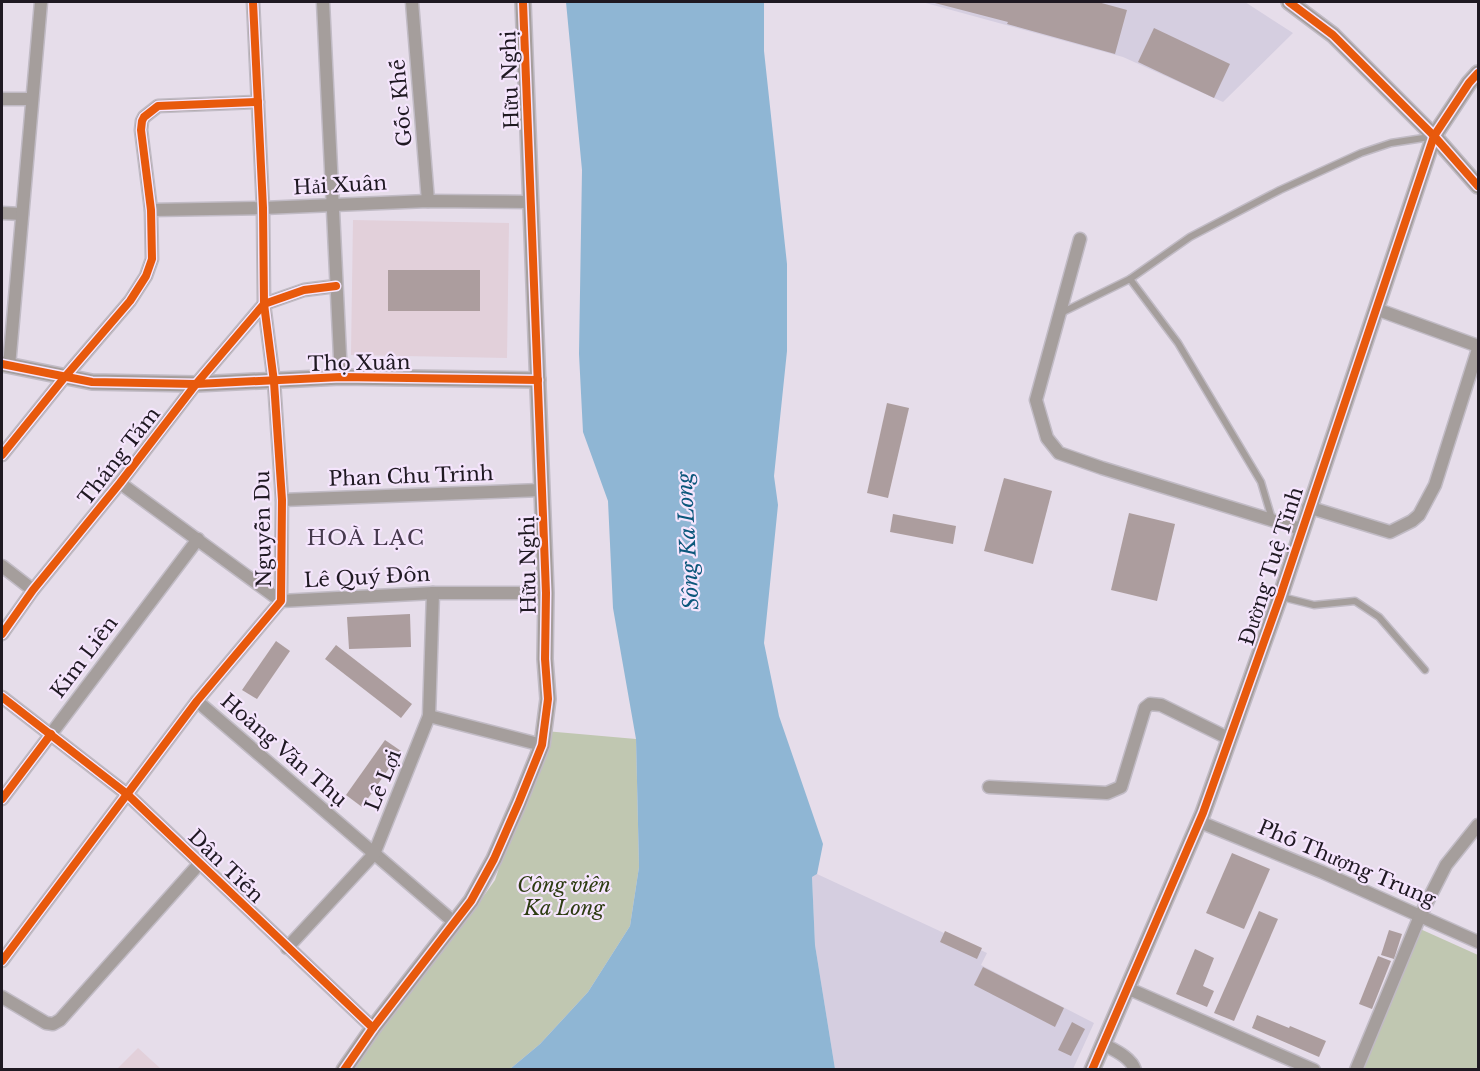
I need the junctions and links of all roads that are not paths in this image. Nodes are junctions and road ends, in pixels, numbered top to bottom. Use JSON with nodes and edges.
{"nodes":[{"id":1,"x":41,"y":2,"type":"edge"},
{"id":2,"x":253,"y":2,"type":"edge"},
{"id":3,"x":323,"y":2,"type":"edge"},
{"id":4,"x":412,"y":2,"type":"edge"},
{"id":5,"x":524,"y":2,"type":"edge"},
{"id":6,"x":1289,"y":2,"type":"edge"},
{"id":7,"x":1479,"y":73,"type":"edge"},
{"id":8,"x":2,"y":99,"type":"edge"},
{"id":9,"x":32,"y":99,"type":"junction"},
{"id":10,"x":258,"y":102,"type":"junction"},
{"id":11,"x":1434,"y":136,"type":"junction"},
{"id":12,"x":1479,"y":186,"type":"edge"},
{"id":13,"x":428,"y":201,"type":"junction"},
{"id":14,"x":531,"y":201,"type":"junction"},
{"id":15,"x":332,"y":206,"type":"junction"},
{"id":16,"x":263,"y":208,"type":"junction"},
{"id":17,"x":151,"y":210,"type":"junction"},
{"id":18,"x":2,"y":213,"type":"edge"},
{"id":19,"x":22,"y":214,"type":"junction"},
{"id":20,"x":1080,"y":238,"type":"dead end"},
{"id":21,"x":1130,"y":279,"type":"junction"},
{"id":22,"x":336,"y":286,"type":"junction"},
{"id":23,"x":264,"y":304,"type":"junction"},
{"id":24,"x":1376,"y":309,"type":"junction"},
{"id":25,"x":1059,"y":314,"type":"junction"},
{"id":26,"x":1479,"y":348,"type":"edge"},
{"id":27,"x":5,"y":365,"type":"edge"},
{"id":28,"x":341,"y":377,"type":"junction"},
{"id":29,"x":64,"y":378,"type":"junction"},
{"id":30,"x":538,"y":380,"type":"junction"},
{"id":31,"x":274,"y":382,"type":"junction"},
{"id":32,"x":196,"y":384,"type":"junction"},
{"id":33,"x":2,"y":455,"type":"edge"},
{"id":34,"x":120,"y":483,"type":"junction"},
{"id":35,"x":542,"y":490,"type":"junction"},
{"id":36,"x":282,"y":500,"type":"junction"},
{"id":37,"x":1308,"y":507,"type":"junction"},
{"id":38,"x":1272,"y":520,"type":"junction"},
{"id":39,"x":1301,"y":529,"type":"junction"},
{"id":40,"x":198,"y":539,"type":"junction"},
{"id":41,"x":2,"y":566,"type":"edge"},
{"id":42,"x":33,"y":590,"type":"junction"},
{"id":43,"x":433,"y":593,"type":"junction"},
{"id":44,"x":546,"y":593,"type":"junction"},
{"id":45,"x":1280,"y":597,"type":"junction"},
{"id":46,"x":281,"y":601,"type":"junction"},
{"id":47,"x":2,"y":634,"type":"edge"},
{"id":48,"x":1425,"y":670,"type":"dead end"},
{"id":49,"x":2,"y":697,"type":"edge"},
{"id":50,"x":197,"y":701,"type":"junction"},
{"id":51,"x":429,"y":716,"type":"junction"},
{"id":52,"x":51,"y":734,"type":"junction"},
{"id":53,"x":1230,"y":738,"type":"junction"},
{"id":54,"x":542,"y":745,"type":"junction"},
{"id":55,"x":989,"y":787,"type":"dead end"},
{"id":56,"x":126,"y":794,"type":"junction"},
{"id":57,"x":2,"y":799,"type":"edge"},
{"id":58,"x":1200,"y":822,"type":"junction"},
{"id":59,"x":1479,"y":825,"type":"edge"},
{"id":60,"x":374,"y":854,"type":"junction"},
{"id":61,"x":199,"y":864,"type":"junction"},
{"id":62,"x":1420,"y":916,"type":"junction"},
{"id":63,"x":456,"y":922,"type":"junction"},
{"id":64,"x":1479,"y":942,"type":"edge"},
{"id":65,"x":287,"y":948,"type":"junction"},
{"id":66,"x":2,"y":961,"type":"edge"},
{"id":67,"x":1127,"y":988,"type":"junction"},
{"id":68,"x":2,"y":997,"type":"edge"},
{"id":69,"x":373,"y":1028,"type":"junction"},
{"id":70,"x":1103,"y":1044,"type":"junction"},
{"id":71,"x":344,"y":1070,"type":"edge"},
{"id":72,"x":1092,"y":1070,"type":"edge"},
{"id":73,"x":1135,"y":1070,"type":"edge"},
{"id":74,"x":1314,"y":1070,"type":"edge"},
{"id":75,"x":1356,"y":1070,"type":"edge"}],
"edges":[{"from":1,"to":9,"type":"street"},
{"from":2,"to":10,"type":"street","name":"Nguyễn Du"},
{"from":3,"to":15,"type":"street"},
{"from":4,"to":13,"type":"street","name":"Gốc Khế"},
{"from":5,"to":14,"type":"street","name":"Hữu Nghị"},
{"from":6,"to":11,"type":"street"},
{"from":7,"to":11,"type":"street","name":"Đường Tuệ Tĩnh"},
{"from":8,"to":9,"type":"street"},
{"from":9,"to":19,"type":"street"},
{"from":10,"to":16,"type":"street","name":"Nguyễn Du"},
{"from":10,"to":17,"type":"street"},
{"from":11,"to":12,"type":"street"},
{"from":11,"to":21,"type":"lane"},
{"from":11,"to":24,"type":"street","name":"Đường Tuệ Tĩnh"},
{"from":13,"to":14,"type":"street","name":"Hải Xuân"},
{"from":13,"to":15,"type":"street","name":"Hải Xuân"},
{"from":14,"to":30,"type":"street","name":"Hữu Nghị"},
{"from":15,"to":16,"type":"street","name":"Hải Xuân"},
{"from":15,"to":22,"type":"street"},
{"from":16,"to":17,"type":"street","name":"Hải Xuân"},
{"from":16,"to":23,"type":"street","name":"Nguyễn Du"},
{"from":17,"to":29,"type":"street"},
{"from":18,"to":19,"type":"street"},
{"from":19,"to":27,"type":"street"},
{"from":20,"to":25,"type":"street"},
{"from":21,"to":25,"type":"lane"},
{"from":21,"to":38,"type":"lane"},
{"from":22,"to":23,"type":"street"},
{"from":22,"to":28,"type":"street"},
{"from":23,"to":31,"type":"street","name":"Nguyễn Du"},
{"from":23,"to":32,"type":"street","name":"Tháng Tám"},
{"from":24,"to":26,"type":"street"},
{"from":24,"to":37,"type":"street","name":"Đường Tuệ Tĩnh"},
{"from":25,"to":38,"type":"street"},
{"from":26,"to":37,"type":"street"},
{"from":27,"to":29,"type":"street","name":"Thọ Xuân"},
{"from":28,"to":30,"type":"street","name":"Thọ Xuân"},
{"from":28,"to":31,"type":"street","name":"Thọ Xuân"},
{"from":29,"to":32,"type":"street","name":"Thọ Xuân"},
{"from":29,"to":33,"type":"street"},
{"from":30,"to":35,"type":"street","name":"Hữu Nghị"},
{"from":31,"to":32,"type":"street","name":"Thọ Xuân"},
{"from":31,"to":36,"type":"street","name":"Nguyễn Du"},
{"from":32,"to":34,"type":"street","name":"Tháng Tám"},
{"from":34,"to":40,"type":"street","name":"Lê Quý Đôn"},
{"from":34,"to":42,"type":"street","name":"Tháng Tám"},
{"from":35,"to":36,"type":"street","name":"Phan Chu Trinh"},
{"from":35,"to":44,"type":"street","name":"Hữu Nghị"},
{"from":36,"to":46,"type":"street","name":"Nguyễn Du"},
{"from":37,"to":39,"type":"street","name":"Đường Tuệ Tĩnh"},
{"from":38,"to":39,"type":"street"},
{"from":39,"to":45,"type":"street","name":"Đường Tuệ Tĩnh"},
{"from":40,"to":46,"type":"street","name":"Lê Quý Đôn"},
{"from":40,"to":52,"type":"street","name":"Kim Liên"},
{"from":41,"to":42,"type":"street"},
{"from":42,"to":47,"type":"street","name":"Tháng Tám"},
{"from":43,"to":44,"type":"street","name":"Lê Quý Đôn"},
{"from":43,"to":46,"type":"street","name":"Lê Quý Đôn"},
{"from":43,"to":51,"type":"street","name":"Lê Lợi"},
{"from":44,"to":54,"type":"street","name":"Hữu Nghị"},
{"from":45,"to":48,"type":"lane"},
{"from":45,"to":53,"type":"street","name":"Đường Tuệ Tĩnh"},
{"from":46,"to":50,"type":"street","name":"Nguyễn Du"},
{"from":49,"to":52,"type":"street"},
{"from":50,"to":56,"type":"street","name":"Nguyễn Du"},
{"from":50,"to":60,"type":"street","name":"Hoàng Văn Thụ"},
{"from":51,"to":54,"type":"street"},
{"from":51,"to":60,"type":"street","name":"Lê Lợi"},
{"from":52,"to":56,"type":"street","name":"Dân Tiến"},
{"from":52,"to":57,"type":"street","name":"Kim Liên"},
{"from":53,"to":55,"type":"street"},
{"from":53,"to":58,"type":"street","name":"Đường Tuệ Tĩnh"},
{"from":54,"to":63,"type":"street","name":"Hữu Nghị"},
{"from":56,"to":61,"type":"street","name":"Dân Tiến"},
{"from":56,"to":66,"type":"street","name":"Nguyễn Du"},
{"from":58,"to":62,"type":"street","name":"Phố Thượng Trung"},
{"from":58,"to":67,"type":"street","name":"Đường Tuệ Tĩnh"},
{"from":59,"to":62,"type":"street"},
{"from":60,"to":63,"type":"street","name":"Hoàng Văn Thụ"},
{"from":60,"to":65,"type":"street","name":"Lê Lợi"},
{"from":61,"to":65,"type":"street","name":"Dân Tiến"},
{"from":61,"to":68,"type":"street"},
{"from":62,"to":64,"type":"street","name":"Phố Thượng Trung"},
{"from":62,"to":75,"type":"street"},
{"from":63,"to":69,"type":"street","name":"Hữu Nghị"},
{"from":65,"to":69,"type":"street","name":"Dân Tiến"},
{"from":67,"to":70,"type":"street","name":"Đường Tuệ Tĩnh"},
{"from":67,"to":74,"type":"street"},
{"from":69,"to":71,"type":"street","name":"Hữu Nghị"},
{"from":70,"to":72,"type":"street","name":"Đường Tuệ Tĩnh"},
{"from":70,"to":73,"type":"street"}]}
